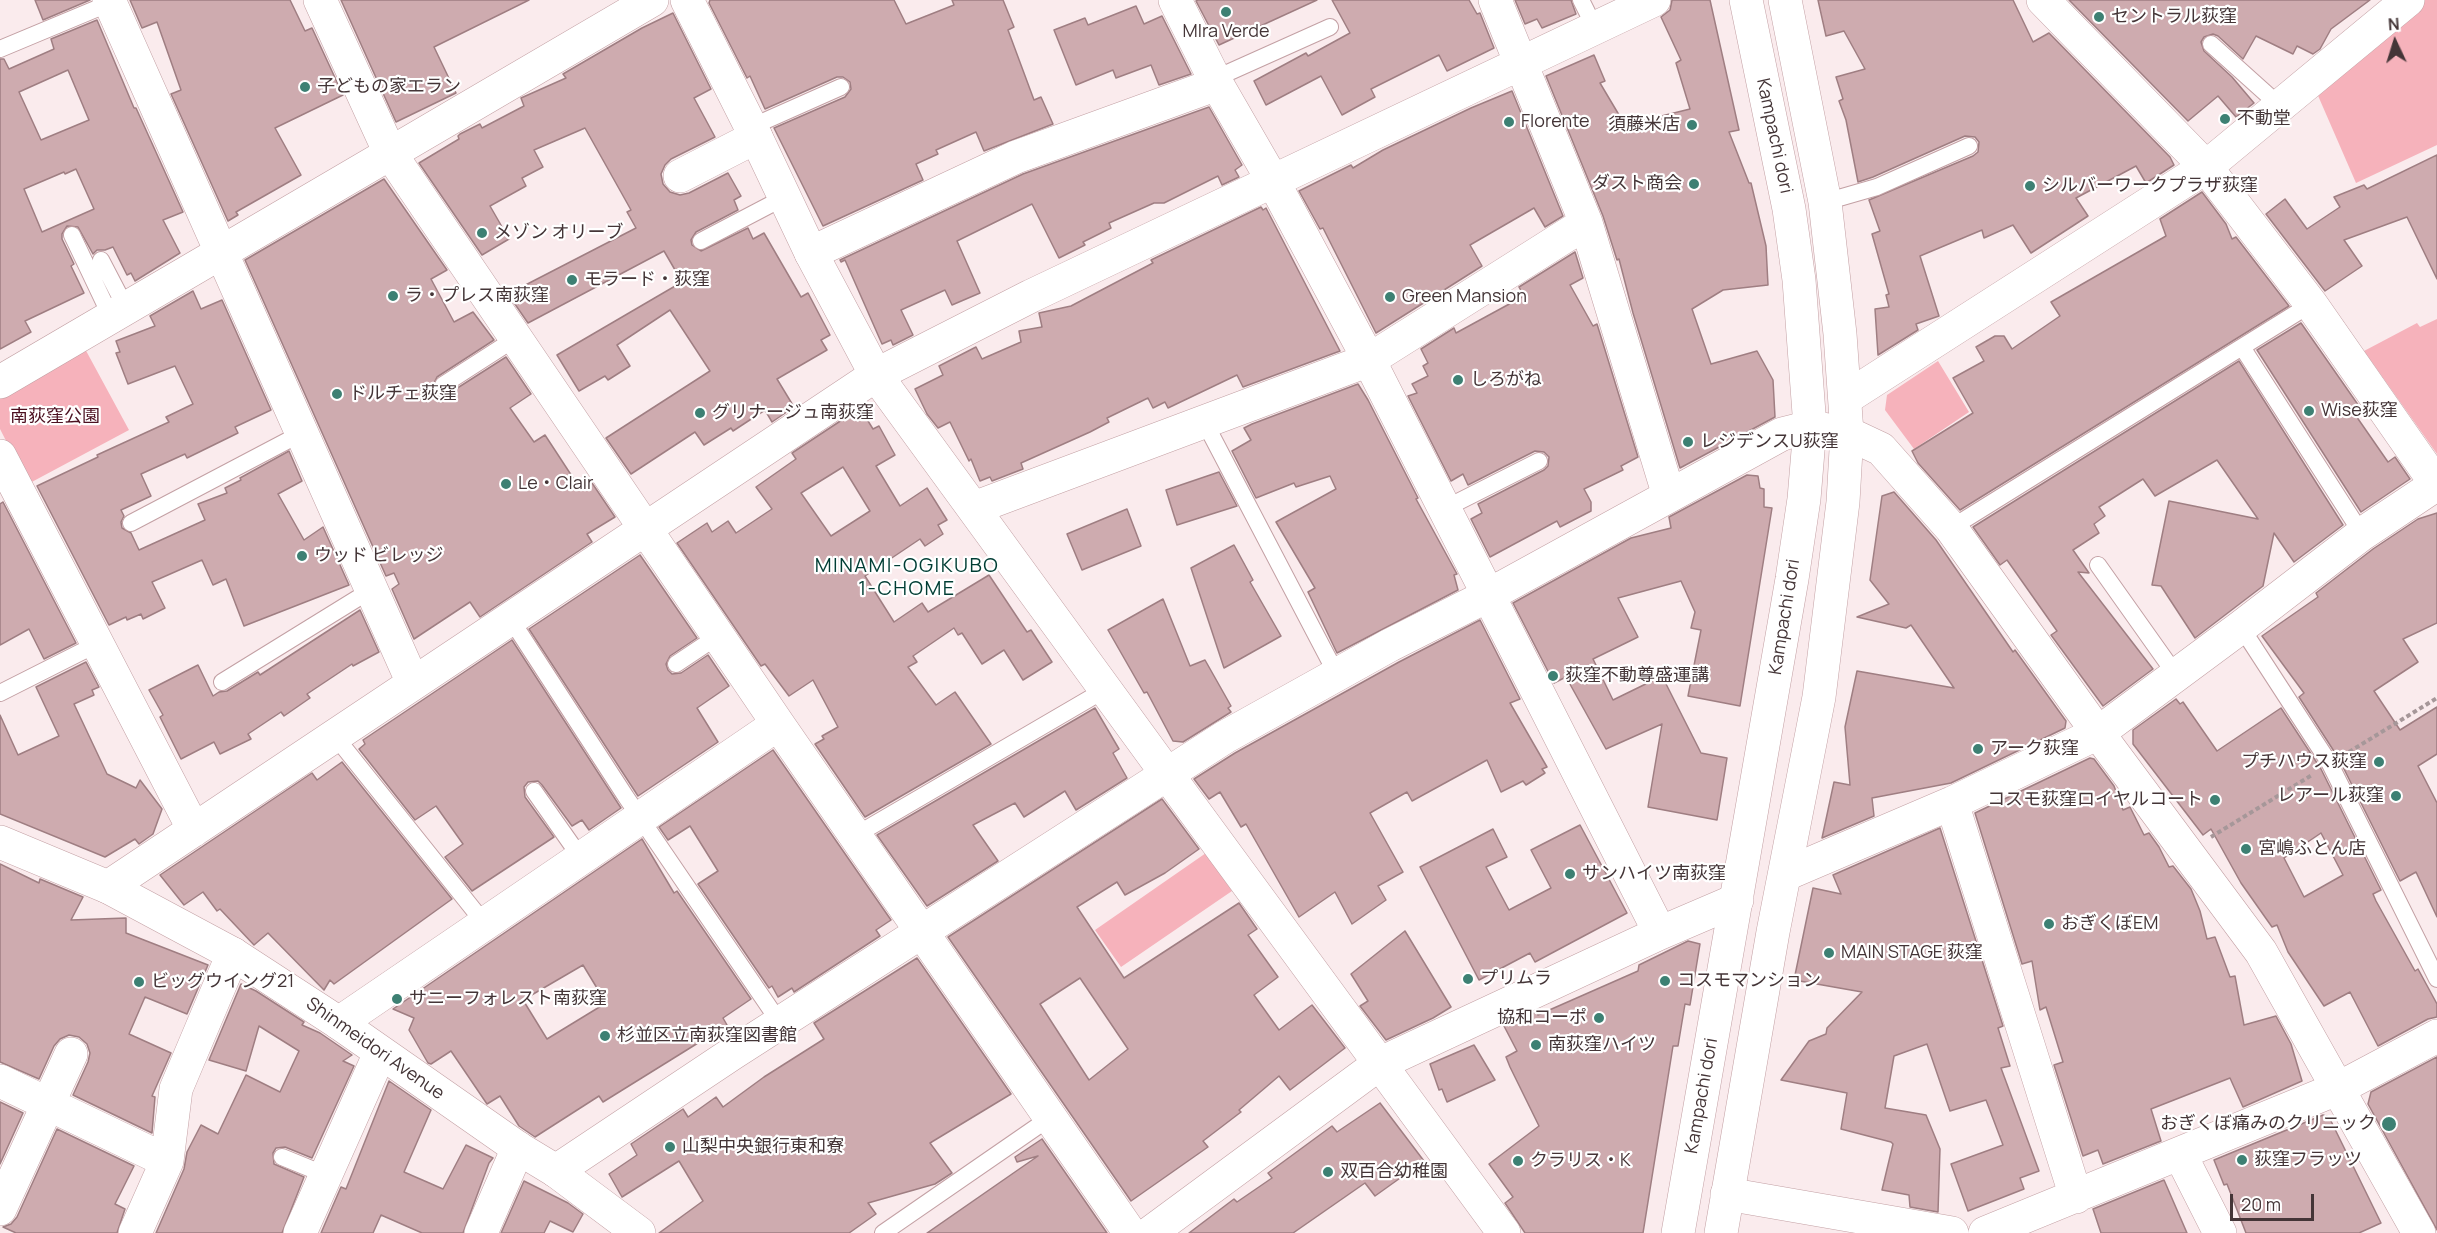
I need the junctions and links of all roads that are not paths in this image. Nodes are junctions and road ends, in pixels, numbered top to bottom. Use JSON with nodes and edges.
{"nodes":[{"id":1,"x":320,"y":0,"type":"edge"},
{"id":2,"x":652,"y":0,"type":"edge"},
{"id":3,"x":687,"y":0,"type":"edge"},
{"id":4,"x":1175,"y":0,"type":"edge"},
{"id":5,"x":1495,"y":0,"type":"edge"},
{"id":6,"x":1581,"y":0,"type":"edge"},
{"id":7,"x":1654,"y":0,"type":"edge"},
{"id":8,"x":1746,"y":0,"type":"edge"},
{"id":9,"x":1785,"y":0,"type":"edge"},
{"id":10,"x":2043,"y":0,"type":"edge"},
{"id":11,"x":2404,"y":1,"type":"edge"},
{"id":12,"x":109,"y":2,"type":"edge"},
{"id":13,"x":1330,"y":27,"type":"dead end"},
{"id":14,"x":1596,"y":30,"type":"junction"},
{"id":15,"x":2211,"y":44,"type":"dead end"},
{"id":16,"x":0,"y":49,"type":"edge"},
{"id":17,"x":1522,"y":63,"type":"junction"},
{"id":18,"x":1215,"y":81,"type":"junction"},
{"id":19,"x":842,"y":87,"type":"dead end"},
{"id":20,"x":2280,"y":106,"type":"junction"},
{"id":21,"x":754,"y":132,"type":"junction"},
{"id":22,"x":1969,"y":146,"type":"dead end"},
{"id":23,"x":390,"y":153,"type":"junction"},
{"id":24,"x":2206,"y":167,"type":"junction"},
{"id":25,"x":680,"y":176,"type":"dead end"},
{"id":26,"x":1273,"y":181,"type":"junction"},
{"id":27,"x":784,"y":197,"type":"junction"},
{"id":28,"x":1825,"y":202,"type":"junction"},
{"id":29,"x":1586,"y":223,"type":"junction"},
{"id":30,"x":72,"y":235,"type":"dead end"},
{"id":31,"x":700,"y":241,"type":"dead end"},
{"id":32,"x":221,"y":252,"type":"junction"},
{"id":33,"x":811,"y":253,"type":"junction"},
{"id":34,"x":101,"y":260,"type":"dead end"},
{"id":35,"x":2311,"y":304,"type":"junction"},
{"id":36,"x":119,"y":312,"type":"junction"},
{"id":37,"x":516,"y":338,"type":"junction"},
{"id":38,"x":2242,"y":347,"type":"junction"},
{"id":39,"x":1369,"y":360,"type":"junction"},
{"id":40,"x":876,"y":375,"type":"junction"},
{"id":41,"x":0,"y":382,"type":"edge"},
{"id":42,"x":443,"y":385,"type":"dead end"},
{"id":43,"x":1846,"y":398,"type":"junction"},
{"id":44,"x":1205,"y":423,"type":"junction"},
{"id":45,"x":1810,"y":427,"type":"junction"},
{"id":46,"x":302,"y":433,"type":"junction"},
{"id":47,"x":1847,"y":433,"type":"junction"},
{"id":48,"x":0,"y":456,"type":"edge"},
{"id":49,"x":1539,"y":461,"type":"dead end"},
{"id":50,"x":2437,"y":485,"type":"edge"},
{"id":51,"x":1669,"y":496,"type":"junction"},
{"id":52,"x":974,"y":508,"type":"junction"},
{"id":53,"x":1444,"y":509,"type":"junction"},
{"id":54,"x":130,"y":524,"type":"dead end"},
{"id":55,"x":645,"y":528,"type":"junction"},
{"id":56,"x":1951,"y":528,"type":"junction"},
{"id":57,"x":2362,"y":534,"type":"junction"},
{"id":58,"x":2098,"y":565,"type":"dead end"},
{"id":59,"x":371,"y":590,"type":"junction"},
{"id":60,"x":1487,"y":596,"type":"junction"},
{"id":61,"x":510,"y":618,"type":"junction"},
{"id":62,"x":2241,"y":627,"type":"junction"},
{"id":63,"x":718,"y":636,"type":"junction"},
{"id":64,"x":97,"y":644,"type":"junction"},
{"id":65,"x":676,"y":664,"type":"dead end"},
{"id":66,"x":1337,"y":675,"type":"junction"},
{"id":67,"x":2176,"y":675,"type":"junction"},
{"id":68,"x":222,"y":682,"type":"dead end"},
{"id":69,"x":413,"y":683,"type":"junction"},
{"id":70,"x":1106,"y":689,"type":"junction"},
{"id":71,"x":0,"y":693,"type":"edge"},
{"id":72,"x":778,"y":724,"type":"junction"},
{"id":73,"x":2098,"y":733,"type":"junction"},
{"id":74,"x":334,"y":735,"type":"junction"},
{"id":75,"x":1167,"y":774,"type":"junction"},
{"id":76,"x":534,"y":791,"type":"dead end"},
{"id":77,"x":1952,"y":803,"type":"junction"},
{"id":78,"x":641,"y":817,"type":"junction"},
{"id":79,"x":194,"y":830,"type":"junction"},
{"id":80,"x":856,"y":835,"type":"junction"},
{"id":81,"x":0,"y":842,"type":"edge"},
{"id":82,"x":581,"y":858,"type":"junction"},
{"id":83,"x":1786,"y":874,"type":"junction"},
{"id":84,"x":108,"y":887,"type":"junction"},
{"id":85,"x":1737,"y":900,"type":"junction"},
{"id":86,"x":485,"y":924,"type":"junction"},
{"id":87,"x":922,"y":931,"type":"junction"},
{"id":88,"x":1660,"y":933,"type":"junction"},
{"id":89,"x":232,"y":954,"type":"junction"},
{"id":90,"x":2437,"y":979,"type":"edge"},
{"id":91,"x":339,"y":1023,"type":"junction"},
{"id":92,"x":780,"y":1023,"type":"junction"},
{"id":93,"x":2437,"y":1036,"type":"edge"},
{"id":94,"x":380,"y":1053,"type":"junction"},
{"id":95,"x":71,"y":1054,"type":"dead end"},
{"id":96,"x":1379,"y":1064,"type":"junction"},
{"id":97,"x":0,"y":1081,"type":"edge"},
{"id":98,"x":2339,"y":1088,"type":"junction"},
{"id":99,"x":49,"y":1103,"type":"junction"},
{"id":100,"x":1051,"y":1117,"type":"junction"},
{"id":101,"x":518,"y":1148,"type":"junction"},
{"id":102,"x":2180,"y":1154,"type":"junction"},
{"id":103,"x":282,"y":1157,"type":"dead end"},
{"id":104,"x":167,"y":1161,"type":"junction"},
{"id":105,"x":556,"y":1171,"type":"junction"},
{"id":106,"x":326,"y":1175,"type":"junction"},
{"id":107,"x":1727,"y":1194,"type":"junction"},
{"id":108,"x":2076,"y":1197,"type":"junction"},
{"id":109,"x":1,"y":1203,"type":"edge"},
{"id":110,"x":135,"y":1233,"type":"edge"},
{"id":111,"x":300,"y":1233,"type":"edge"},
{"id":112,"x":481,"y":1233,"type":"edge"},
{"id":113,"x":639,"y":1233,"type":"edge"},
{"id":114,"x":883,"y":1233,"type":"edge"},
{"id":115,"x":1130,"y":1233,"type":"edge"},
{"id":116,"x":1150,"y":1233,"type":"edge"},
{"id":117,"x":1504,"y":1233,"type":"edge"},
{"id":118,"x":1678,"y":1233,"type":"edge"},
{"id":119,"x":1721,"y":1233,"type":"edge"},
{"id":120,"x":1952,"y":1233,"type":"edge"},
{"id":121,"x":1985,"y":1233,"type":"edge"},
{"id":122,"x":2220,"y":1233,"type":"edge"},
{"id":123,"x":2419,"y":1233,"type":"edge"}],
"edges":[{"from":1,"to":23,"type":"street"},
{"from":2,"to":23,"type":"street"},
{"from":3,"to":21,"type":"street"},
{"from":4,"to":18,"type":"street"},
{"from":5,"to":17,"type":"street"},
{"from":6,"to":14,"type":"lane"},
{"from":7,"to":14,"type":"street"},
{"from":8,"to":45,"type":"street","name":"Kampachi dori"},
{"from":9,"to":28,"type":"street","name":"Kampachi dori"},
{"from":10,"to":24,"type":"street"},
{"from":11,"to":20,"type":"street"},
{"from":12,"to":16,"type":"lane"},
{"from":12,"to":32,"type":"street"},
{"from":13,"to":18,"type":"lane"},
{"from":14,"to":17,"type":"street"},
{"from":15,"to":20,"type":"lane"},
{"from":17,"to":26,"type":"street"},
{"from":17,"to":29,"type":"street"},
{"from":18,"to":26,"type":"street"},
{"from":18,"to":33,"type":"street"},
{"from":19,"to":21,"type":"lane"},
{"from":20,"to":24,"type":"street"},
{"from":21,"to":25,"type":"street"},
{"from":21,"to":27,"type":"street"},
{"from":22,"to":28,"type":"lane"},
{"from":23,"to":32,"type":"street"},
{"from":23,"to":37,"type":"street"},
{"from":24,"to":35,"type":"street"},
{"from":24,"to":43,"type":"street"},
{"from":26,"to":39,"type":"street"},
{"from":26,"to":40,"type":"street"},
{"from":27,"to":31,"type":"lane"},
{"from":27,"to":33,"type":"street"},
{"from":28,"to":43,"type":"street","name":"Kampachi dori"},
{"from":29,"to":39,"type":"street"},
{"from":29,"to":51,"type":"street"},
{"from":30,"to":36,"type":"lane"},
{"from":32,"to":36,"type":"street"},
{"from":32,"to":46,"type":"street"},
{"from":33,"to":40,"type":"street"},
{"from":34,"to":36,"type":"lane"},
{"from":35,"to":38,"type":"lane"},
{"from":35,"to":50,"type":"street"},
{"from":36,"to":41,"type":"street"},
{"from":37,"to":42,"type":"lane"},
{"from":37,"to":55,"type":"street"},
{"from":38,"to":56,"type":"lane"},
{"from":38,"to":57,"type":"lane"},
{"from":39,"to":44,"type":"street"},
{"from":39,"to":53,"type":"street"},
{"from":40,"to":52,"type":"street"},
{"from":40,"to":55,"type":"street"},
{"from":43,"to":47,"type":"street","name":"Kampachi dori"},
{"from":44,"to":52,"type":"street"},
{"from":44,"to":66,"type":"lane"},
{"from":45,"to":47,"type":"street"},
{"from":45,"to":51,"type":"street"},
{"from":45,"to":85,"type":"street","name":"Kampachi dori"},
{"from":46,"to":54,"type":"lane"},
{"from":46,"to":59,"type":"street"},
{"from":47,"to":56,"type":"street"},
{"from":47,"to":83,"type":"street","name":"Kampachi dori"},
{"from":48,"to":64,"type":"street"},
{"from":49,"to":53,"type":"lane"},
{"from":50,"to":57,"type":"street"},
{"from":51,"to":60,"type":"street"},
{"from":52,"to":70,"type":"street"},
{"from":53,"to":60,"type":"street"},
{"from":55,"to":61,"type":"street"},
{"from":55,"to":63,"type":"street"},
{"from":56,"to":73,"type":"street"},
{"from":57,"to":62,"type":"street"},
{"from":58,"to":67,"type":"lane"},
{"from":59,"to":68,"type":"lane"},
{"from":59,"to":69,"type":"street"},
{"from":60,"to":66,"type":"street"},
{"from":60,"to":88,"type":"street"},
{"from":61,"to":69,"type":"street"},
{"from":61,"to":78,"type":"lane"},
{"from":62,"to":67,"type":"street"},
{"from":62,"to":90,"type":"lane"},
{"from":63,"to":65,"type":"lane"},
{"from":63,"to":72,"type":"street"},
{"from":64,"to":71,"type":"lane"},
{"from":64,"to":79,"type":"street"},
{"from":66,"to":75,"type":"street"},
{"from":67,"to":73,"type":"street"},
{"from":69,"to":74,"type":"street"},
{"from":70,"to":75,"type":"street"},
{"from":70,"to":80,"type":"lane"},
{"from":72,"to":78,"type":"street"},
{"from":72,"to":80,"type":"street"},
{"from":73,"to":77,"type":"street"},
{"from":73,"to":98,"type":"street"},
{"from":74,"to":79,"type":"street"},
{"from":74,"to":86,"type":"lane"},
{"from":75,"to":87,"type":"street"},
{"from":75,"to":96,"type":"street"},
{"from":76,"to":82,"type":"lane"},
{"from":77,"to":83,"type":"street"},
{"from":77,"to":108,"type":"street"},
{"from":78,"to":82,"type":"street"},
{"from":78,"to":92,"type":"lane"},
{"from":79,"to":84,"type":"street"},
{"from":80,"to":87,"type":"street"},
{"from":81,"to":84,"type":"street","name":"Shinmeidori Avenue"},
{"from":82,"to":86,"type":"street"},
{"from":83,"to":107,"type":"street","name":"Kampachi dori"},
{"from":84,"to":89,"type":"street","name":"Shinmeidori Avenue"},
{"from":85,"to":88,"type":"street"},
{"from":85,"to":118,"type":"street","name":"Kampachi dori"},
{"from":86,"to":91,"type":"street"},
{"from":87,"to":92,"type":"street"},
{"from":87,"to":100,"type":"street"},
{"from":88,"to":96,"type":"street"},
{"from":89,"to":91,"type":"street","name":"Shinmeidori Avenue"},
{"from":89,"to":104,"type":"street"},
{"from":91,"to":94,"type":"street","name":"Shinmeidori Avenue"},
{"from":92,"to":105,"type":"street"},
{"from":93,"to":98,"type":"street"},
{"from":94,"to":101,"type":"street","name":"Shinmeidori Avenue"},
{"from":94,"to":106,"type":"street"},
{"from":95,"to":99,"type":"street"},
{"from":96,"to":116,"type":"street"},
{"from":96,"to":117,"type":"street"},
{"from":97,"to":99,"type":"street"},
{"from":98,"to":102,"type":"street"},
{"from":98,"to":123,"type":"street"},
{"from":99,"to":104,"type":"street"},
{"from":99,"to":109,"type":"street"},
{"from":100,"to":114,"type":"lane"},
{"from":100,"to":115,"type":"street"},
{"from":101,"to":105,"type":"street","name":"Shinmeidori Avenue"},
{"from":101,"to":112,"type":"street"},
{"from":102,"to":108,"type":"street"},
{"from":102,"to":122,"type":"street"},
{"from":103,"to":106,"type":"lane"},
{"from":104,"to":110,"type":"street"},
{"from":105,"to":113,"type":"street","name":"Shinmeidori Avenue"},
{"from":106,"to":111,"type":"street"},
{"from":107,"to":119,"type":"street","name":"Kampachi dori"},
{"from":107,"to":120,"type":"street"},
{"from":108,"to":121,"type":"street"}]}
